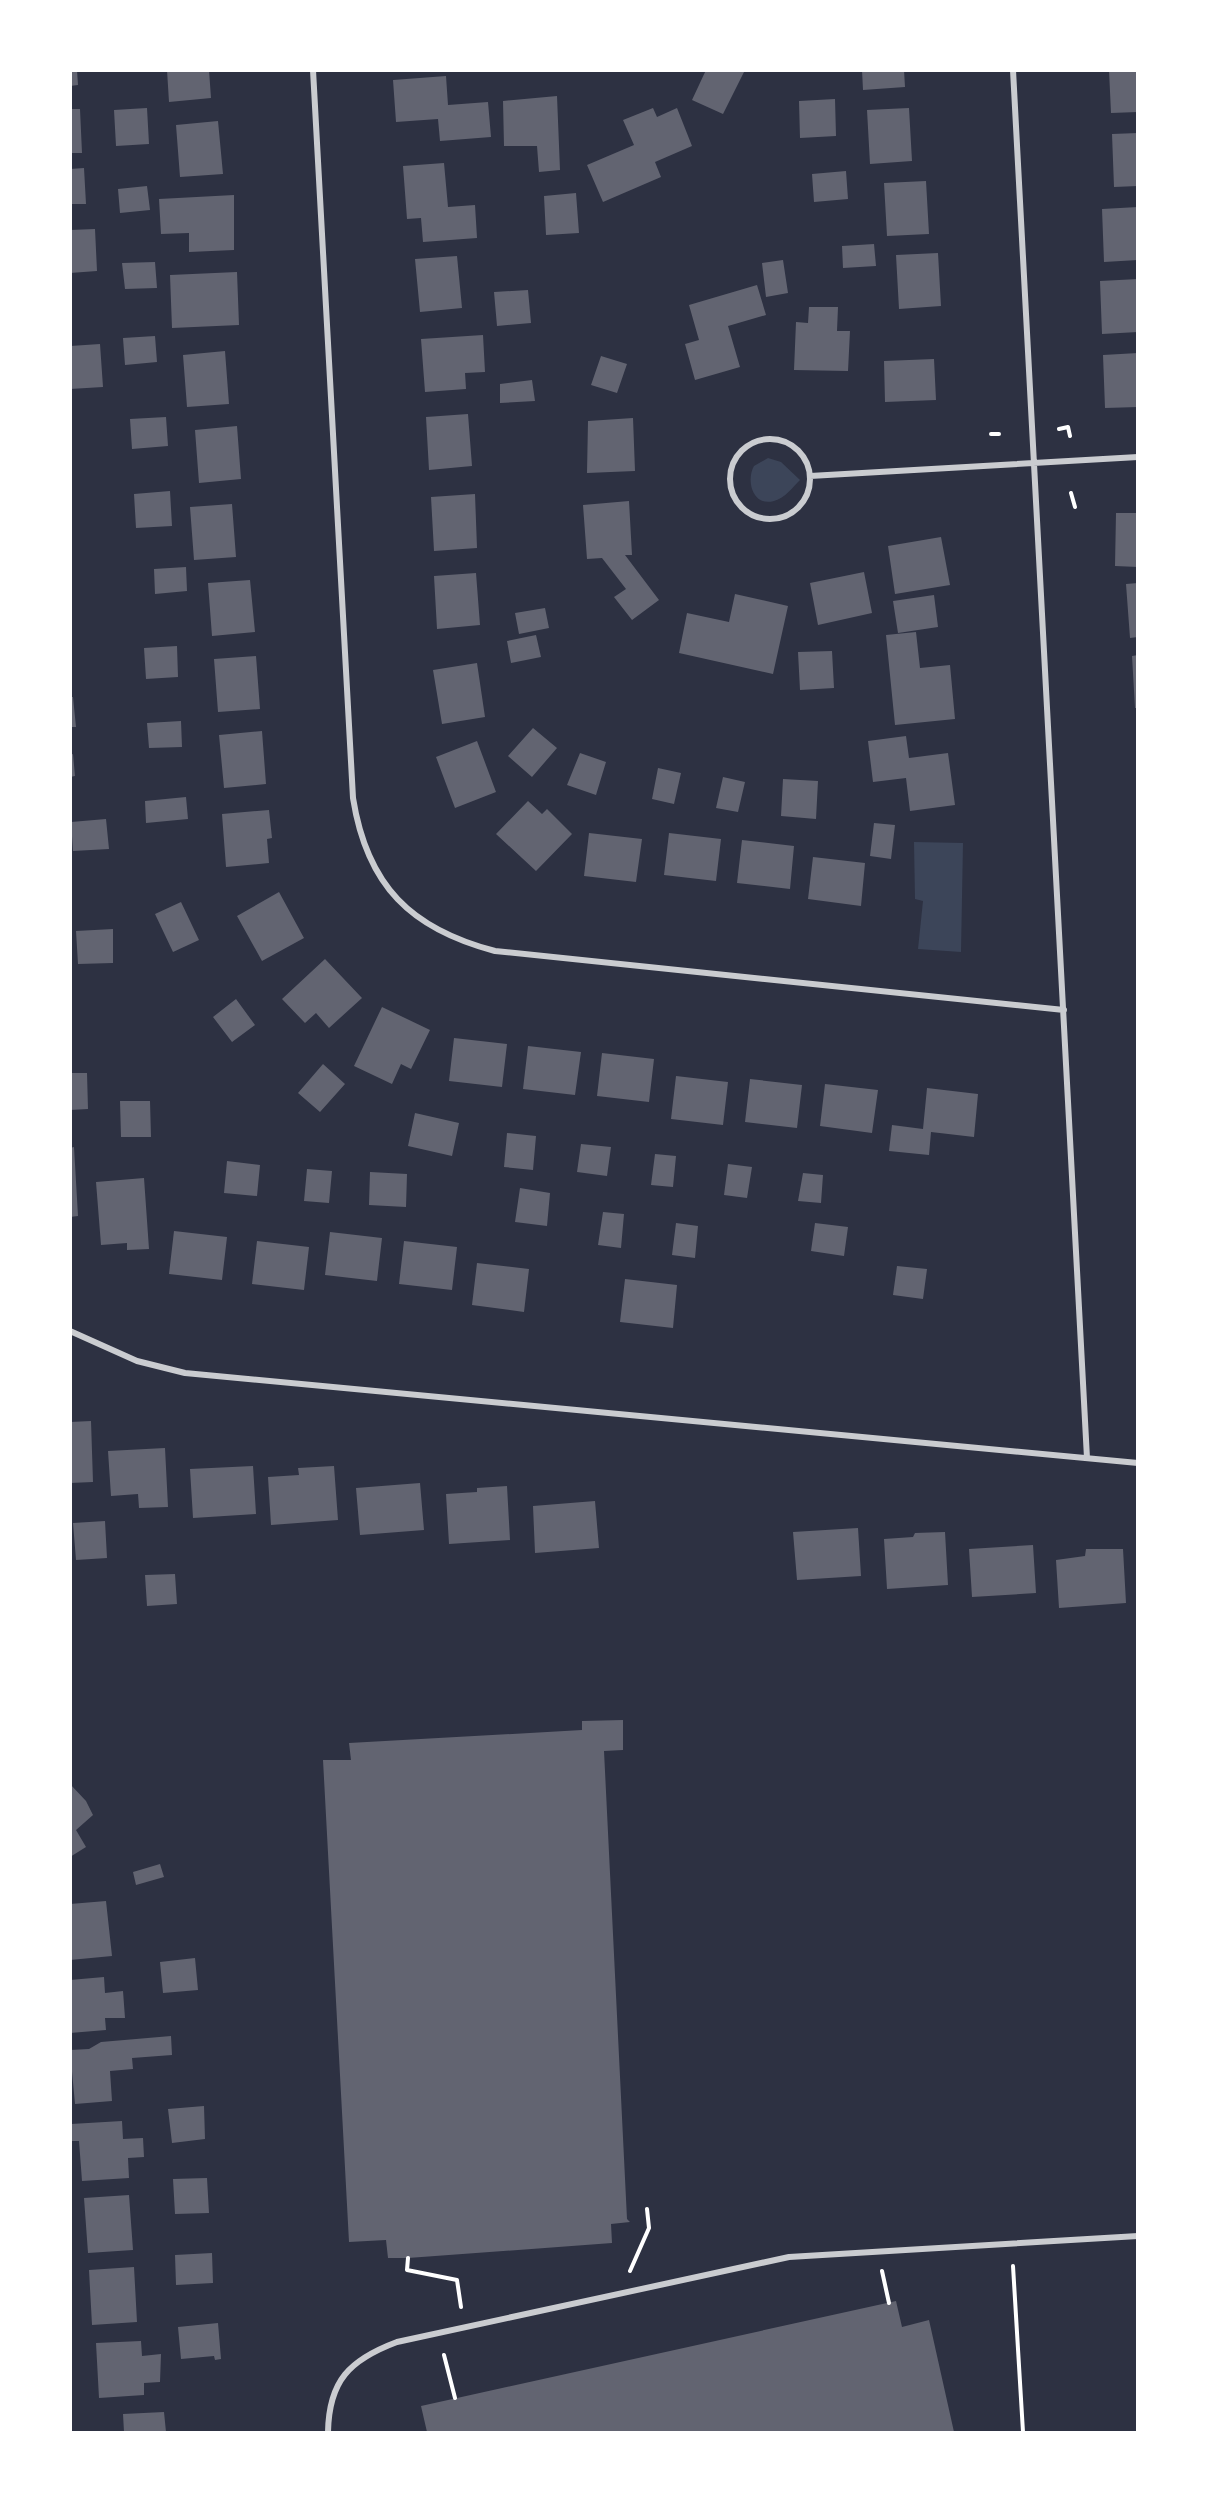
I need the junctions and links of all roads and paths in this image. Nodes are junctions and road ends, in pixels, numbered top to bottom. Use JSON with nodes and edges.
{"nodes":[{"id":1,"x":314,"y":70,"type":"edge"},
{"id":2,"x":1013,"y":70,"type":"edge"},
{"id":3,"x":1059,"y":429,"type":"dead end"},
{"id":4,"x":991,"y":434,"type":"dead end"},
{"id":5,"x":999,"y":434,"type":"dead end"},
{"id":6,"x":1070,"y":436,"type":"dead end"},
{"id":7,"x":1137,"y":457,"type":"edge"},
{"id":8,"x":1035,"y":461,"type":"junction"},
{"id":9,"x":810,"y":476,"type":"junction"},
{"id":10,"x":1071,"y":493,"type":"dead end"},
{"id":11,"x":1075,"y":507,"type":"dead end"},
{"id":12,"x":1064,"y":1010,"type":"junction"},
{"id":13,"x":70,"y":1330,"type":"edge"},
{"id":14,"x":1087,"y":1458,"type":"junction"},
{"id":15,"x":1137,"y":1463,"type":"edge"},
{"id":16,"x":648,"y":2209,"type":"dead end"},
{"id":17,"x":1137,"y":2236,"type":"edge"},
{"id":18,"x":408,"y":2258,"type":"dead end"},
{"id":19,"x":1013,"y":2266,"type":"dead end"},
{"id":20,"x":882,"y":2269,"type":"dead end"},
{"id":21,"x":630,"y":2271,"type":"dead end"},
{"id":22,"x":889,"y":2303,"type":"dead end"},
{"id":23,"x":461,"y":2307,"type":"dead end"},
{"id":24,"x":444,"y":2355,"type":"dead end"},
{"id":25,"x":454,"y":2398,"type":"dead end"},
{"id":26,"x":328,"y":2433,"type":"edge"},
{"id":27,"x":1023,"y":2433,"type":"edge"}],
"edges":[{"from":1,"to":12,"type":"street"},
{"from":2,"to":8,"type":"street"},
{"from":3,"to":6,"type":"path"},
{"from":4,"to":5,"type":"path"},
{"from":7,"to":8,"type":"street"},
{"from":8,"to":9,"type":"street"},
{"from":8,"to":12,"type":"street"},
{"from":9,"to":9,"type":"street"},
{"from":10,"to":11,"type":"path"},
{"from":12,"to":14,"type":"street"},
{"from":13,"to":14,"type":"street"},
{"from":14,"to":15,"type":"street"},
{"from":16,"to":21,"type":"path"},
{"from":17,"to":26,"type":"street"},
{"from":18,"to":23,"type":"path"},
{"from":19,"to":27,"type":"path"},
{"from":20,"to":22,"type":"path"},
{"from":24,"to":25,"type":"path"}]}
